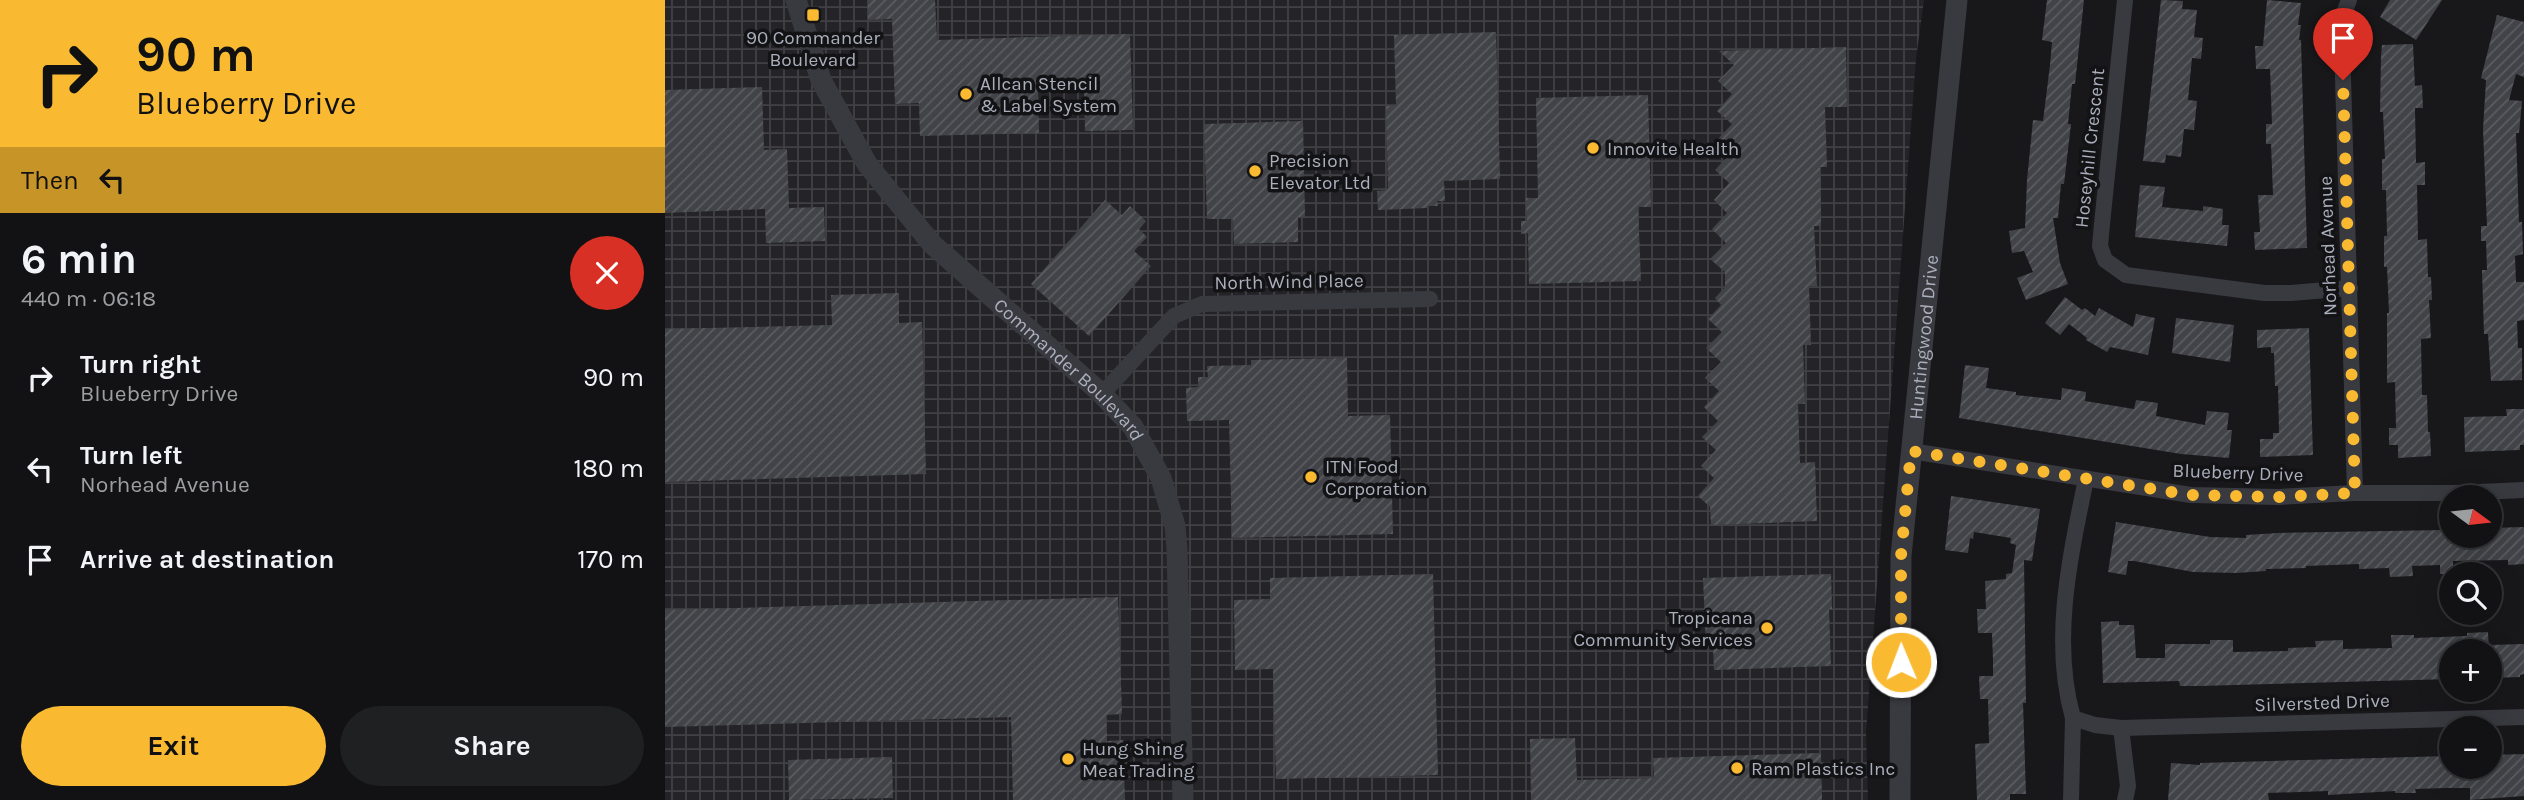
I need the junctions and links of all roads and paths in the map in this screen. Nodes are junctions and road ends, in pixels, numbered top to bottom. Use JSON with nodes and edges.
{"nodes":[{"id":1,"x":796,"y":0,"type":"edge"},
{"id":2,"x":1957,"y":0,"type":"edge"},
{"id":3,"x":2125,"y":0,"type":"edge"},
{"id":4,"x":2349,"y":0,"type":"edge"},
{"id":5,"x":2350,"y":288,"type":"junction"},
{"id":6,"x":1430,"y":299,"type":"dead end"},
{"id":7,"x":1102,"y":394,"type":"junction"},
{"id":8,"x":1911,"y":451,"type":"junction"},
{"id":9,"x":2085,"y":479,"type":"junction"},
{"id":10,"x":2524,"y":490,"type":"edge"},
{"id":11,"x":2355,"y":493,"type":"junction"},
{"id":12,"x":2524,"y":717,"type":"edge"},
{"id":13,"x":2073,"y":718,"type":"junction"},
{"id":14,"x":2121,"y":728,"type":"junction"},
{"id":15,"x":1183,"y":800,"type":"edge"},
{"id":16,"x":1899,"y":800,"type":"edge"},
{"id":17,"x":2071,"y":800,"type":"edge"},
{"id":18,"x":2125,"y":800,"type":"edge"}],
"edges":[{"from":1,"to":7,"type":"street","name":"Commander Boulevard"},
{"from":2,"to":8,"type":"street","name":"Huntingwood Drive"},
{"from":3,"to":5,"type":"street","name":"Hoseyhill Crescent"},
{"from":4,"to":5,"type":"street","name":"Norhead Avenue"},
{"from":5,"to":11,"type":"street","name":"Norhead Avenue"},
{"from":6,"to":7,"type":"street","name":"North Wind Place"},
{"from":7,"to":15,"type":"street","name":"Commander Boulevard"},
{"from":8,"to":9,"type":"street","name":"Blueberry Drive"},
{"from":8,"to":16,"type":"street","name":"Huntingwood Drive"},
{"from":9,"to":11,"type":"street","name":"Blueberry Drive"},
{"from":9,"to":13,"type":"street"},
{"from":10,"to":11,"type":"street","name":"Blueberry Drive"},
{"from":12,"to":14,"type":"street","name":"Silversted Drive"},
{"from":13,"to":14,"type":"street","name":"Silversted Drive"},
{"from":13,"to":17,"type":"street"},
{"from":14,"to":18,"type":"street"}]}
